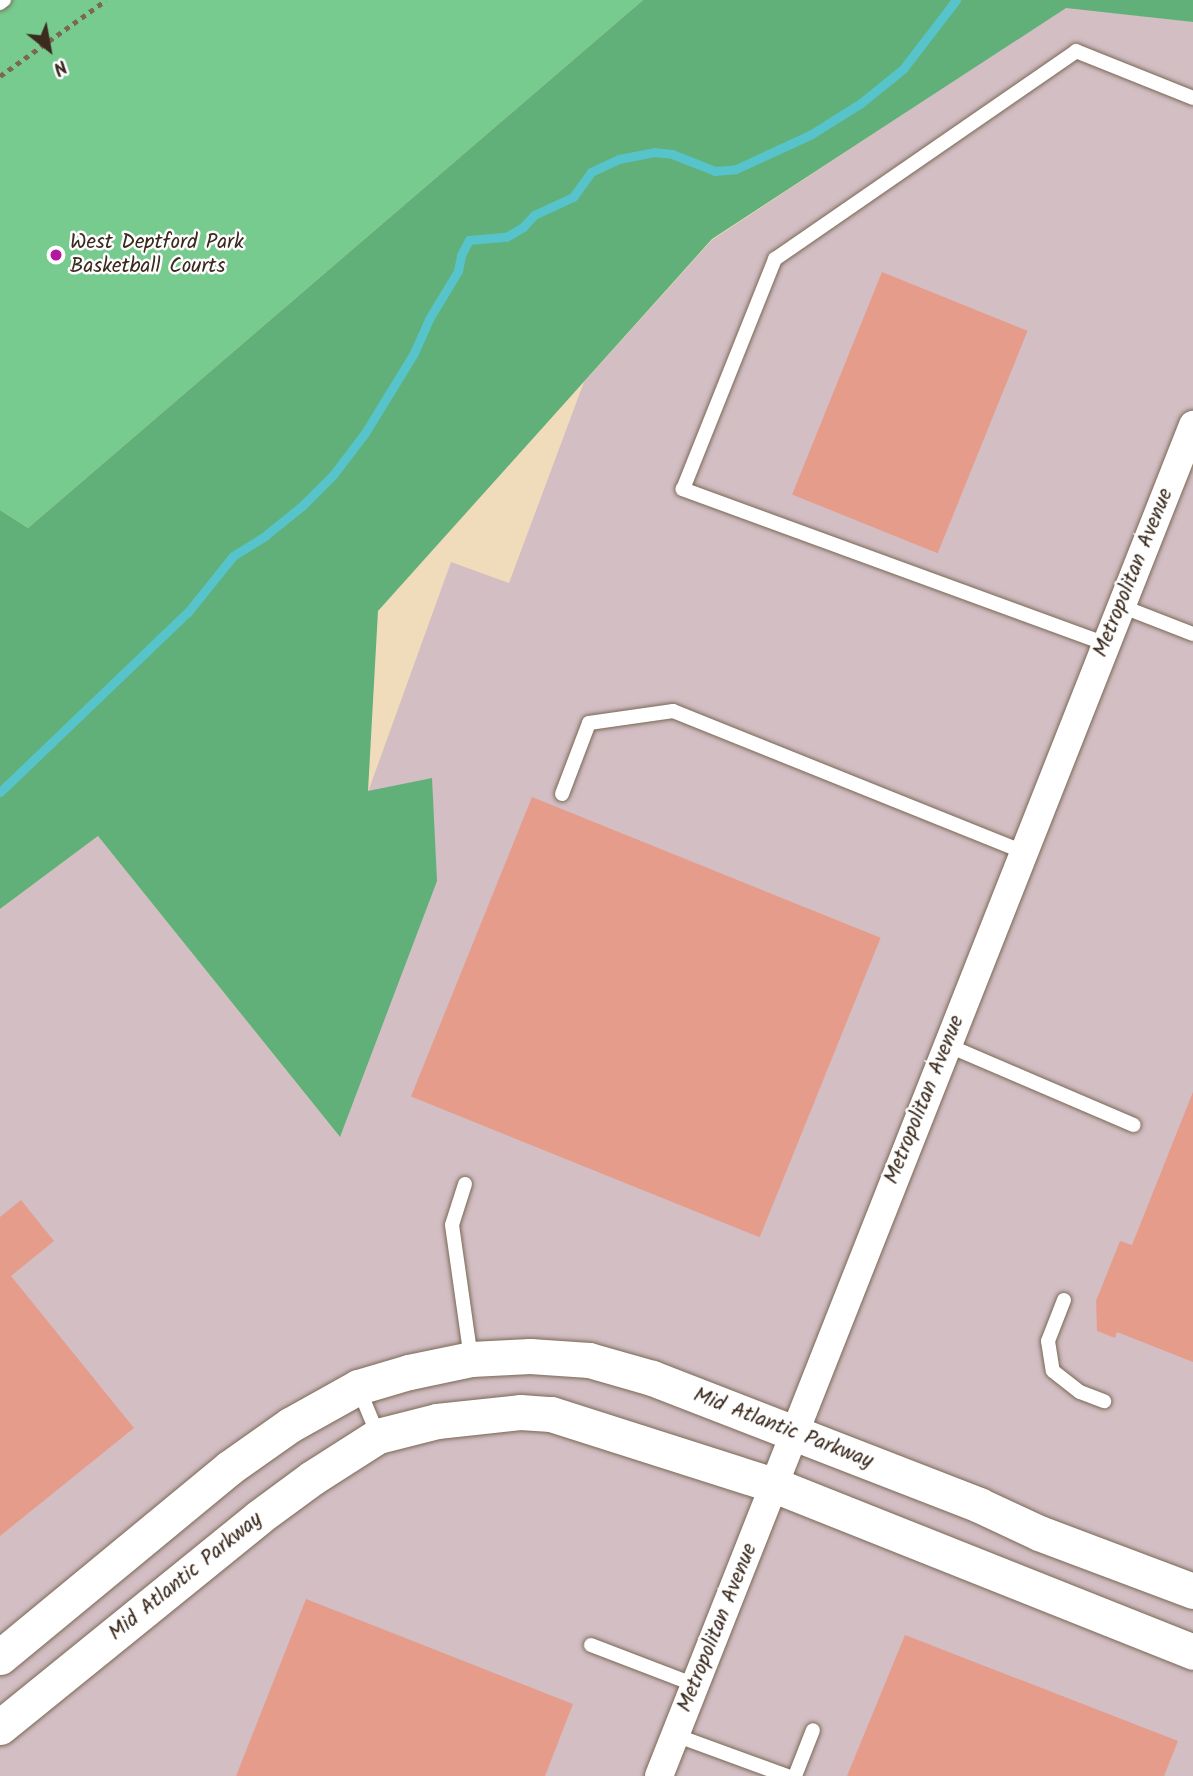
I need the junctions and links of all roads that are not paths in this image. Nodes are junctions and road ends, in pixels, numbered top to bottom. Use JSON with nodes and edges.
{"nodes":[{"id":1,"x":4,"y":0,"type":"edge"},
{"id":2,"x":0,"y":3,"type":"edge"},
{"id":3,"x":1193,"y":98,"type":"edge"},
{"id":4,"x":1193,"y":425,"type":"edge"},
{"id":5,"x":1121,"y":606,"type":"junction"},
{"id":6,"x":1193,"y":634,"type":"edge"},
{"id":7,"x":1106,"y":644,"type":"junction"},
{"id":8,"x":562,"y":794,"type":"dead end"},
{"id":9,"x":1024,"y":852,"type":"junction"},
{"id":10,"x":947,"y":1045,"type":"junction"},
{"id":11,"x":1134,"y":1125,"type":"dead end"},
{"id":12,"x":465,"y":1184,"type":"dead end"},
{"id":13,"x":1064,"y":1300,"type":"dead end"},
{"id":14,"x":471,"y":1359,"type":"junction"},
{"id":15,"x":358,"y":1387,"type":"junction"},
{"id":16,"x":1104,"y":1401,"type":"dead end"},
{"id":17,"x":793,"y":1434,"type":"junction"},
{"id":18,"x":378,"y":1436,"type":"junction"},
{"id":19,"x":775,"y":1485,"type":"junction"},
{"id":20,"x":1193,"y":1591,"type":"edge"},
{"id":21,"x":591,"y":1645,"type":"dead end"},
{"id":22,"x":1193,"y":1652,"type":"edge"},
{"id":23,"x":0,"y":1657,"type":"edge"},
{"id":24,"x":695,"y":1685,"type":"junction"},
{"id":25,"x":0,"y":1727,"type":"edge"},
{"id":26,"x":813,"y":1730,"type":"dead end"},
{"id":27,"x":675,"y":1735,"type":"junction"},
{"id":28,"x":659,"y":1776,"type":"edge"},
{"id":29,"x":787,"y":1776,"type":"edge"},
{"id":30,"x":795,"y":1776,"type":"edge"}],
"edges":[{"from":1,"to":2,"type":"lane"},
{"from":3,"to":7,"type":"lane"},
{"from":4,"to":5,"type":"street","name":"Metropolitan Avenue"},
{"from":5,"to":6,"type":"lane"},
{"from":5,"to":7,"type":"street","name":"Metropolitan Avenue"},
{"from":7,"to":9,"type":"street","name":"Metropolitan Avenue"},
{"from":8,"to":9,"type":"lane"},
{"from":9,"to":10,"type":"street","name":"Metropolitan Avenue"},
{"from":10,"to":11,"type":"lane"},
{"from":10,"to":17,"type":"street","name":"Metropolitan Avenue"},
{"from":12,"to":14,"type":"lane"},
{"from":13,"to":16,"type":"lane"},
{"from":14,"to":15,"type":"street","name":"Mid Atlantic Parkway"},
{"from":14,"to":17,"type":"street","name":"Mid Atlantic Parkway"},
{"from":15,"to":18,"type":"lane"},
{"from":15,"to":23,"type":"street","name":"Mid Atlantic Parkway"},
{"from":17,"to":19,"type":"street","name":"Metropolitan Avenue"},
{"from":17,"to":20,"type":"street","name":"Mid Atlantic Parkway"},
{"from":18,"to":19,"type":"street","name":"Mid Atlantic Parkway"},
{"from":18,"to":25,"type":"street","name":"Mid Atlantic Parkway"},
{"from":19,"to":22,"type":"street","name":"Mid Atlantic Parkway"},
{"from":19,"to":24,"type":"street","name":"Metropolitan Avenue"},
{"from":21,"to":24,"type":"lane"},
{"from":24,"to":27,"type":"street","name":"Metropolitan Avenue"},
{"from":26,"to":30,"type":"lane"},
{"from":27,"to":28,"type":"street","name":"Metropolitan Avenue"},
{"from":27,"to":29,"type":"lane"}]}
